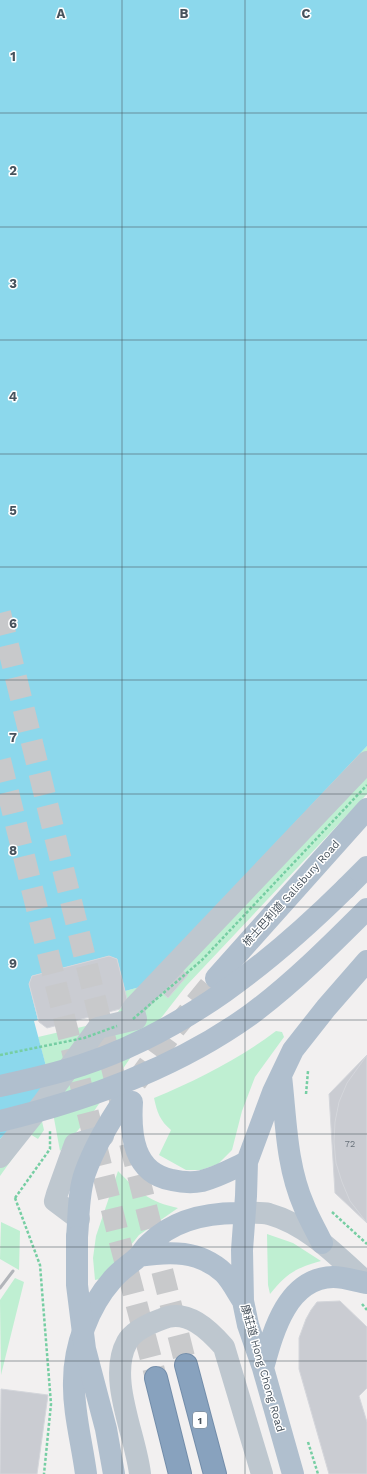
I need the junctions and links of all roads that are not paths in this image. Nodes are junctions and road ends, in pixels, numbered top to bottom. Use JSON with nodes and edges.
{"nodes":[{"id":1,"x":367,"y":762,"type":"edge"},
{"id":2,"x":367,"y":809,"type":"edge"},
{"id":3,"x":367,"y":867,"type":"edge"},
{"id":4,"x":367,"y":909,"type":"edge"},
{"id":5,"x":367,"y":961,"type":"edge"},
{"id":6,"x":216,"y":978,"type":"tunnel mouth"},
{"id":7,"x":281,"y":1074,"type":"junction"},
{"id":8,"x":0,"y":1086,"type":"edge"},
{"id":9,"x":0,"y":1121,"type":"edge"},
{"id":10,"x":0,"y":1157,"type":"edge"},
{"id":11,"x":247,"y":1162,"type":"junction"},
{"id":12,"x":244,"y":1213,"type":"junction"},
{"id":13,"x":322,"y":1242,"type":"junction"},
{"id":14,"x":139,"y":1256,"type":"junction"},
{"id":15,"x":364,"y":1289,"type":"edge"},
{"id":16,"x":244,"y":1301,"type":"junction"},
{"id":17,"x":186,"y":1365,"type":"tunnel mouth"},
{"id":18,"x":263,"y":1368,"type":"junction"},
{"id":19,"x":156,"y":1378,"type":"tunnel mouth"},
{"id":20,"x":80,"y":1430,"type":"junction"},
{"id":21,"x":76,"y":1474,"type":"edge"},
{"id":22,"x":86,"y":1474,"type":"edge"},
{"id":23,"x":114,"y":1474,"type":"edge"},
{"id":24,"x":140,"y":1474,"type":"edge"},
{"id":25,"x":180,"y":1474,"type":"edge"},
{"id":26,"x":215,"y":1474,"type":"edge"},
{"id":27,"x":262,"y":1474,"type":"edge"},
{"id":28,"x":293,"y":1474,"type":"edge"}],
"edges":[{"from":1,"to":10,"type":"street"},
{"from":2,"to":6,"type":"main road","name":"梳士巴利道 Salisbury Road"},
{"from":3,"to":8,"type":"main road","bridge":true},
{"from":4,"to":9,"type":"main road","bridge":true},
{"from":5,"to":7,"type":"main road"},
{"from":7,"to":11,"type":"main road"},
{"from":7,"to":13,"type":"main road"},
{"from":11,"to":12,"type":"main road"},
{"from":11,"to":23,"type":"main road","bridge":true},
{"from":12,"to":13,"type":"street"},
{"from":12,"to":14,"type":"main road"},
{"from":12,"to":16,"type":"main road","name":"康莊道 Hong Chong Road"},
{"from":13,"to":15,"type":"street"},
{"from":14,"to":16,"type":"main road"},
{"from":14,"to":20,"type":"main road"},
{"from":15,"to":18,"type":"main road"},
{"from":16,"to":18,"type":"main road","name":"康莊道 Hong Chong Road"},
{"from":17,"to":26,"type":"highway","number":"1"},
{"from":18,"to":28,"type":"main road","name":"康莊道 Hong Chong Road"},
{"from":19,"to":25,"type":"highway"},
{"from":20,"to":21,"type":"street"},
{"from":20,"to":22,"type":"main road"},
{"from":24,"to":27,"type":"street"}]}
